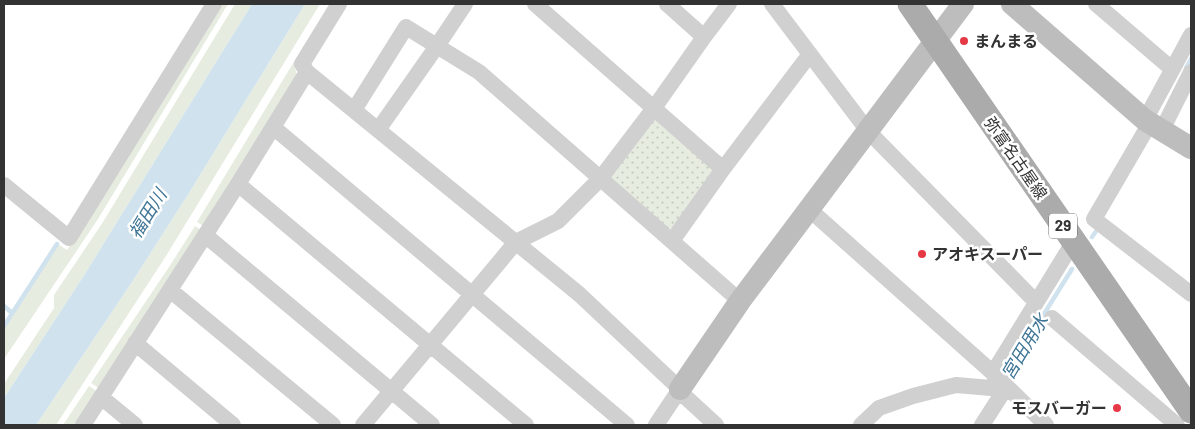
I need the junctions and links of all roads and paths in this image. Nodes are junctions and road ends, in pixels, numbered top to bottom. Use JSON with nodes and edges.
{"nodes":[{"id":1,"x":214,"y":4,"type":"edge"},
{"id":2,"x":339,"y":4,"type":"edge"},
{"id":3,"x":465,"y":4,"type":"edge"},
{"id":4,"x":535,"y":4,"type":"edge"},
{"id":5,"x":667,"y":4,"type":"edge"},
{"id":6,"x":729,"y":4,"type":"edge"},
{"id":7,"x":772,"y":4,"type":"edge"},
{"id":8,"x":910,"y":4,"type":"edge"},
{"id":9,"x":963,"y":4,"type":"edge"},
{"id":10,"x":1012,"y":4,"type":"edge"},
{"id":11,"x":1096,"y":4,"type":"edge"},
{"id":12,"x":1191,"y":35,"type":"edge"},
{"id":13,"x":704,"y":37,"type":"junction"},
{"id":14,"x":936,"y":41,"type":"junction"},
{"id":15,"x":437,"y":46,"type":"junction"},
{"id":16,"x":810,"y":54,"type":"junction"},
{"id":17,"x":1172,"y":69,"type":"junction"},
{"id":18,"x":307,"y":72,"type":"junction"},
{"id":19,"x":1191,"y":72,"type":"edge"},
{"id":20,"x":654,"y":108,"type":"junction"},
{"id":21,"x":354,"y":110,"type":"junction"},
{"id":22,"x":1152,"y":124,"type":"junction"},
{"id":23,"x":273,"y":127,"type":"junction"},
{"id":24,"x":378,"y":130,"type":"junction"},
{"id":25,"x":868,"y":131,"type":"junction"},
{"id":26,"x":1191,"y":148,"type":"edge"},
{"id":27,"x":723,"y":169,"type":"junction"},
{"id":28,"x":600,"y":179,"type":"junction"},
{"id":29,"x":238,"y":184,"type":"junction"},
{"id":30,"x":4,"y":186,"type":"edge"},
{"id":31,"x":810,"y":210,"type":"junction"},
{"id":32,"x":205,"y":235,"type":"junction"},
{"id":33,"x":516,"y":242,"type":"junction"},
{"id":34,"x":672,"y":242,"type":"junction"},
{"id":35,"x":1074,"y":242,"type":"junction"},
{"id":36,"x":170,"y":290,"type":"junction"},
{"id":37,"x":1191,"y":294,"type":"edge"},
{"id":38,"x":472,"y":295,"type":"junction"},
{"id":39,"x":740,"y":302,"type":"junction"},
{"id":40,"x":1036,"y":302,"type":"junction"},
{"id":41,"x":1052,"y":318,"type":"dead end"},
{"id":42,"x":136,"y":344,"type":"junction"},
{"id":43,"x":430,"y":345,"type":"junction"},
{"id":44,"x":1000,"y":380,"type":"junction"},
{"id":45,"x":679,"y":390,"type":"junction"},
{"id":46,"x":391,"y":391,"type":"junction"},
{"id":47,"x":101,"y":397,"type":"junction"},
{"id":48,"x":1191,"y":411,"type":"edge"},
{"id":49,"x":83,"y":425,"type":"edge"},
{"id":50,"x":134,"y":425,"type":"edge"},
{"id":51,"x":233,"y":425,"type":"edge"},
{"id":52,"x":333,"y":425,"type":"edge"},
{"id":53,"x":363,"y":425,"type":"edge"},
{"id":54,"x":432,"y":425,"type":"edge"},
{"id":55,"x":526,"y":425,"type":"edge"},
{"id":56,"x":627,"y":425,"type":"edge"},
{"id":57,"x":656,"y":425,"type":"edge"},
{"id":58,"x":716,"y":425,"type":"edge"},
{"id":59,"x":862,"y":425,"type":"edge"},
{"id":60,"x":982,"y":425,"type":"edge"},
{"id":61,"x":1046,"y":425,"type":"edge"},
{"id":62,"x":1177,"y":425,"type":"edge"}],
"edges":[{"from":1,"to":30,"type":"street"},
{"from":2,"to":18,"type":"street"},
{"from":3,"to":15,"type":"street"},
{"from":4,"to":20,"type":"street"},
{"from":5,"to":13,"type":"street"},
{"from":6,"to":13,"type":"street"},
{"from":7,"to":16,"type":"street"},
{"from":8,"to":14,"type":"main road","name":"弥富名古屋線","number":"29"},
{"from":9,"to":14,"type":"street"},
{"from":10,"to":22,"type":"street"},
{"from":11,"to":17,"type":"street"},
{"from":12,"to":17,"type":"street"},
{"from":13,"to":20,"type":"street"},
{"from":14,"to":25,"type":"street"},
{"from":14,"to":35,"type":"main road","name":"弥富名古屋線","number":"29"},
{"from":15,"to":21,"type":"street"},
{"from":15,"to":24,"type":"street"},
{"from":15,"to":28,"type":"street"},
{"from":16,"to":25,"type":"street"},
{"from":16,"to":27,"type":"street"},
{"from":17,"to":22,"type":"street"},
{"from":18,"to":21,"type":"street"},
{"from":18,"to":23,"type":"street"},
{"from":19,"to":22,"type":"street"},
{"from":20,"to":27,"type":"street"},
{"from":20,"to":28,"type":"street"},
{"from":21,"to":24,"type":"street"},
{"from":22,"to":26,"type":"street"},
{"from":22,"to":37,"type":"street"},
{"from":23,"to":29,"type":"street"},
{"from":23,"to":38,"type":"street"},
{"from":24,"to":33,"type":"street"},
{"from":25,"to":31,"type":"street"},
{"from":25,"to":40,"type":"street"},
{"from":27,"to":34,"type":"street"},
{"from":28,"to":33,"type":"street"},
{"from":28,"to":34,"type":"street"},
{"from":29,"to":32,"type":"street"},
{"from":29,"to":43,"type":"street"},
{"from":31,"to":39,"type":"street"},
{"from":31,"to":44,"type":"street"},
{"from":32,"to":36,"type":"street"},
{"from":32,"to":46,"type":"street"},
{"from":33,"to":38,"type":"street"},
{"from":33,"to":45,"type":"street"},
{"from":34,"to":39,"type":"street"},
{"from":35,"to":40,"type":"street"},
{"from":35,"to":48,"type":"main road","name":"弥富名古屋線","number":"29"},
{"from":36,"to":42,"type":"street"},
{"from":36,"to":52,"type":"street"},
{"from":38,"to":43,"type":"street"},
{"from":38,"to":56,"type":"street"},
{"from":39,"to":45,"type":"street"},
{"from":40,"to":44,"type":"street"},
{"from":41,"to":62,"type":"street"},
{"from":42,"to":47,"type":"street"},
{"from":42,"to":51,"type":"street"},
{"from":43,"to":46,"type":"street"},
{"from":43,"to":55,"type":"street"},
{"from":44,"to":59,"type":"street"},
{"from":44,"to":60,"type":"street"},
{"from":44,"to":61,"type":"street"},
{"from":45,"to":57,"type":"street"},
{"from":45,"to":58,"type":"street"},
{"from":46,"to":53,"type":"street"},
{"from":46,"to":54,"type":"street"},
{"from":47,"to":49,"type":"street"},
{"from":47,"to":50,"type":"street"}]}
